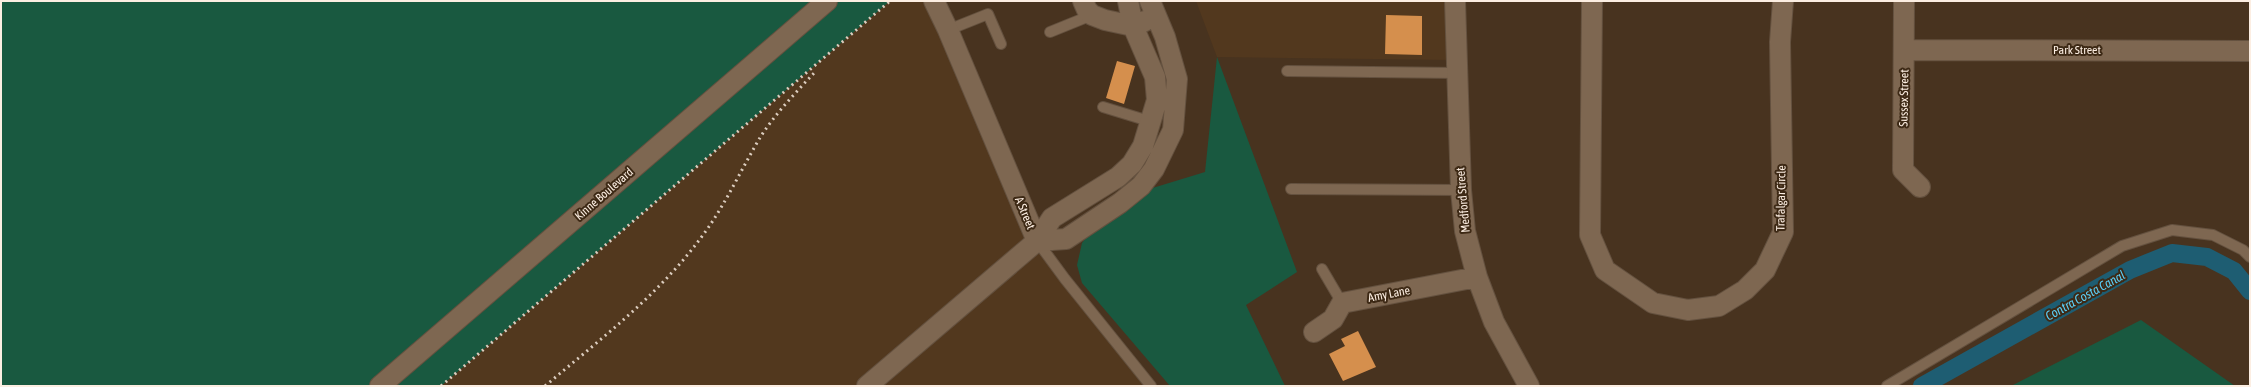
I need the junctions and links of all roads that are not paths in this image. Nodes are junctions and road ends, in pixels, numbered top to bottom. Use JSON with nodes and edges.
{"nodes":[{"id":1,"x":827,"y":1,"type":"edge"},
{"id":2,"x":934,"y":1,"type":"edge"},
{"id":3,"x":1115,"y":1,"type":"edge"},
{"id":4,"x":1128,"y":1,"type":"edge"},
{"id":5,"x":1455,"y":1,"type":"edge"},
{"id":6,"x":1592,"y":1,"type":"edge"},
{"id":7,"x":1783,"y":1,"type":"edge"},
{"id":8,"x":1904,"y":1,"type":"edge"},
{"id":9,"x":1088,"y":8,"type":"edge"},
{"id":10,"x":1153,"y":8,"type":"edge"},
{"id":11,"x":1133,"y":26,"type":"junction"},
{"id":12,"x":948,"y":30,"type":"junction"},
{"id":13,"x":1050,"y":32,"type":"dead end"},
{"id":14,"x":1001,"y":44,"type":"dead end"},
{"id":15,"x":1905,"y":50,"type":"junction"},
{"id":16,"x":2250,"y":51,"type":"edge"},
{"id":17,"x":1287,"y":71,"type":"dead end"},
{"id":18,"x":1457,"y":73,"type":"junction"},
{"id":19,"x":1104,"y":107,"type":"dead end"},
{"id":20,"x":1152,"y":122,"type":"junction"},
{"id":21,"x":1920,"y":187,"type":"dead end"},
{"id":22,"x":1291,"y":188,"type":"dead end"},
{"id":23,"x":1461,"y":190,"type":"junction"},
{"id":24,"x":1037,"y":241,"type":"junction"},
{"id":25,"x":2250,"y":257,"type":"edge"},
{"id":26,"x":1322,"y":269,"type":"dead end"},
{"id":27,"x":1477,"y":277,"type":"junction"},
{"id":28,"x":1342,"y":303,"type":"junction"},
{"id":29,"x":1314,"y":332,"type":"dead end"},
{"id":30,"x":380,"y":386,"type":"edge"},
{"id":31,"x":867,"y":386,"type":"edge"},
{"id":32,"x":1151,"y":386,"type":"edge"},
{"id":33,"x":1529,"y":386,"type":"edge"},
{"id":34,"x":1887,"y":386,"type":"edge"}],
"edges":[{"from":1,"to":30,"type":"street","name":"Kinne Boulevard"},
{"from":2,"to":12,"type":"street","name":"A Street"},
{"from":3,"to":11,"type":"street"},
{"from":4,"to":11,"type":"street"},
{"from":5,"to":18,"type":"street","name":"Medford Street"},
{"from":6,"to":7,"type":"street","name":"Trafalgar Circle"},
{"from":8,"to":15,"type":"street","name":"Sussex Street"},
{"from":9,"to":11,"type":"street"},
{"from":9,"to":13,"type":"lane"},
{"from":10,"to":11,"type":"street"},
{"from":10,"to":24,"type":"street"},
{"from":11,"to":20,"type":"street"},
{"from":12,"to":14,"type":"lane"},
{"from":12,"to":24,"type":"street","name":"A Street"},
{"from":15,"to":16,"type":"street","name":"Park Street"},
{"from":15,"to":21,"type":"street","name":"Sussex Street"},
{"from":17,"to":18,"type":"lane"},
{"from":18,"to":23,"type":"street","name":"Medford Street"},
{"from":19,"to":20,"type":"lane"},
{"from":20,"to":24,"type":"street"},
{"from":22,"to":23,"type":"lane"},
{"from":23,"to":27,"type":"street","name":"Medford Street"},
{"from":24,"to":31,"type":"street","name":"A Street"},
{"from":24,"to":32,"type":"lane"},
{"from":25,"to":34,"type":"lane"},
{"from":26,"to":28,"type":"lane"},
{"from":27,"to":28,"type":"street","name":"Amy Lane"},
{"from":27,"to":33,"type":"street","name":"Medford Street"},
{"from":28,"to":29,"type":"street"}]}
